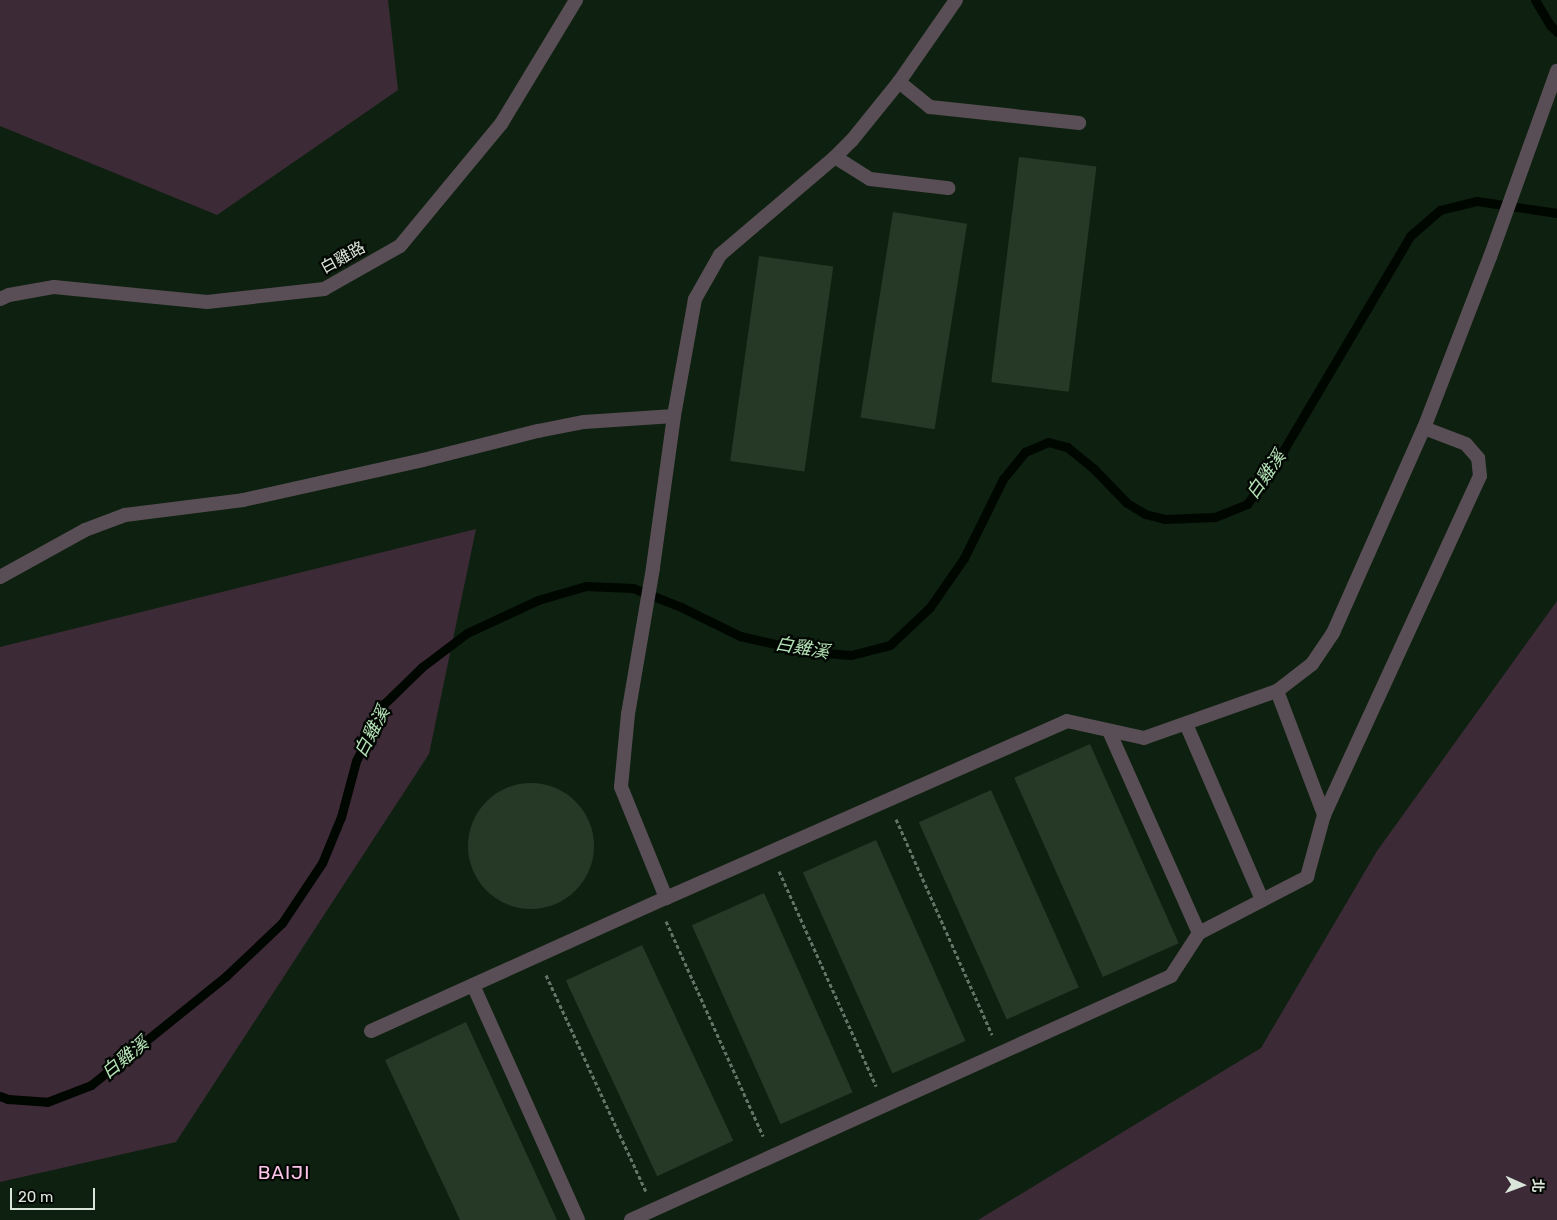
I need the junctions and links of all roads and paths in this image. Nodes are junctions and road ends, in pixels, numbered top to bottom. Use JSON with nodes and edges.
{"nodes":[{"id":1,"x":576,"y":0,"type":"edge"},
{"id":2,"x":956,"y":0,"type":"edge"},
{"id":3,"x":1557,"y":71,"type":"edge"},
{"id":4,"x":899,"y":82,"type":"junction"},
{"id":5,"x":1079,"y":122,"type":"dead end"},
{"id":6,"x":835,"y":157,"type":"junction"},
{"id":7,"x":948,"y":188,"type":"dead end"},
{"id":8,"x":0,"y":299,"type":"edge"},
{"id":9,"x":674,"y":416,"type":"junction"},
{"id":10,"x":1424,"y":428,"type":"junction"},
{"id":11,"x":0,"y":577,"type":"edge"},
{"id":12,"x":1277,"y":691,"type":"junction"},
{"id":13,"x":1186,"y":724,"type":"junction"},
{"id":14,"x":1109,"y":731,"type":"junction"},
{"id":15,"x":888,"y":800,"type":"junction"},
{"id":16,"x":1324,"y":815,"type":"junction"},
{"id":17,"x":771,"y":852,"type":"junction"},
{"id":18,"x":662,"y":900,"type":"junction"},
{"id":19,"x":1262,"y":900,"type":"junction"},
{"id":20,"x":1199,"y":932,"type":"junction"},
{"id":21,"x":537,"y":956,"type":"junction"},
{"id":22,"x":473,"y":985,"type":"junction"},
{"id":23,"x":371,"y":1031,"type":"dead end"},
{"id":24,"x":1000,"y":1053,"type":"junction"},
{"id":25,"x":884,"y":1106,"type":"junction"},
{"id":26,"x":772,"y":1156,"type":"junction"},
{"id":27,"x":655,"y":1209,"type":"junction"},
{"id":28,"x":578,"y":1220,"type":"edge"},
{"id":29,"x":631,"y":1220,"type":"edge"}],
"edges":[{"from":1,"to":8,"type":"street","name":"白雞路"},
{"from":2,"to":4,"type":"street"},
{"from":3,"to":10,"type":"street"},
{"from":4,"to":5,"type":"street"},
{"from":4,"to":6,"type":"street"},
{"from":6,"to":7,"type":"street"},
{"from":6,"to":9,"type":"street"},
{"from":9,"to":11,"type":"street"},
{"from":9,"to":18,"type":"street"},
{"from":10,"to":12,"type":"street"},
{"from":10,"to":16,"type":"street"},
{"from":12,"to":13,"type":"street"},
{"from":12,"to":16,"type":"street"},
{"from":13,"to":14,"type":"street"},
{"from":13,"to":19,"type":"street"},
{"from":14,"to":15,"type":"street"},
{"from":14,"to":20,"type":"street"},
{"from":15,"to":17,"type":"street"},
{"from":15,"to":24,"type":"path"},
{"from":16,"to":19,"type":"street"},
{"from":17,"to":18,"type":"street"},
{"from":17,"to":25,"type":"path"},
{"from":18,"to":21,"type":"street"},
{"from":18,"to":26,"type":"path"},
{"from":19,"to":20,"type":"street"},
{"from":20,"to":24,"type":"street"},
{"from":21,"to":22,"type":"street"},
{"from":21,"to":27,"type":"path"},
{"from":22,"to":23,"type":"street"},
{"from":22,"to":28,"type":"street"},
{"from":24,"to":25,"type":"street"},
{"from":25,"to":26,"type":"street"},
{"from":26,"to":27,"type":"street"},
{"from":27,"to":29,"type":"street"}]}
